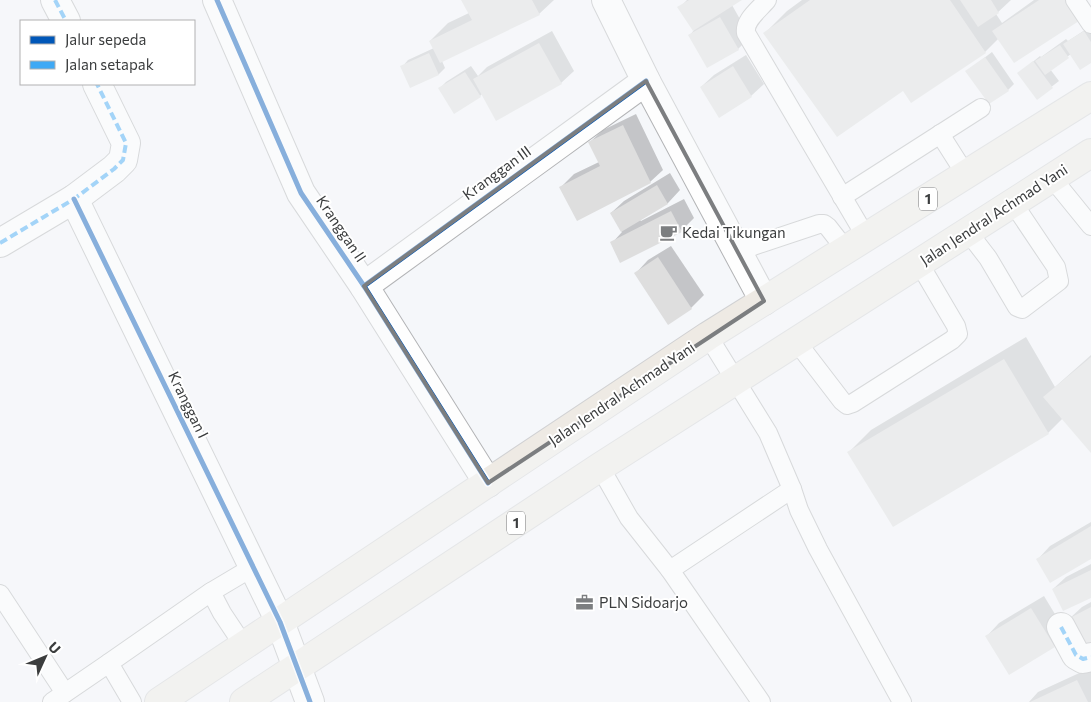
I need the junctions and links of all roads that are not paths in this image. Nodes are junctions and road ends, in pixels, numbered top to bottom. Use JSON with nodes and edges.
{"nodes":[{"id":1,"x":55,"y":0,"type":"edge"},
{"id":2,"x":217,"y":0,"type":"edge"},
{"id":3,"x":606,"y":0,"type":"edge"},
{"id":4,"x":767,"y":0,"type":"edge"},
{"id":5,"x":1075,"y":0,"type":"edge"},
{"id":6,"x":65,"y":20,"type":"edge"},
{"id":7,"x":1091,"y":24,"type":"edge"},
{"id":8,"x":646,"y":81,"type":"junction"},
{"id":9,"x":97,"y":85,"type":"edge"},
{"id":10,"x":1091,"y":96,"type":"edge"},
{"id":11,"x":981,"y":108,"type":"dead end"},
{"id":12,"x":940,"y":134,"type":"junction"},
{"id":13,"x":1091,"y":153,"type":"edge"},
{"id":14,"x":966,"y":175,"type":"junction"},
{"id":15,"x":1052,"y":178,"type":"junction"},
{"id":16,"x":842,"y":197,"type":"junction"},
{"id":17,"x":74,"y":199,"type":"junction"},
{"id":18,"x":1013,"y":203,"type":"junction"},
{"id":19,"x":1091,"y":226,"type":"edge"},
{"id":20,"x":968,"y":232,"type":"junction"},
{"id":21,"x":0,"y":243,"type":"edge"},
{"id":22,"x":856,"y":244,"type":"junction"},
{"id":23,"x":738,"y":253,"type":"junction"},
{"id":24,"x":919,"y":263,"type":"junction"},
{"id":25,"x":364,"y":286,"type":"junction"},
{"id":26,"x":764,"y":301,"type":"junction"},
{"id":27,"x":708,"y":336,"type":"junction"},
{"id":28,"x":796,"y":341,"type":"junction"},
{"id":29,"x":736,"y":380,"type":"junction"},
{"id":30,"x":600,"y":467,"type":"junction"},
{"id":31,"x":488,"y":483,"type":"junction"},
{"id":32,"x":792,"y":489,"type":"junction"},
{"id":33,"x":253,"y":567,"type":"junction"},
{"id":34,"x":670,"y":570,"type":"junction"},
{"id":35,"x":211,"y":592,"type":"junction"},
{"id":36,"x":0,"y":594,"type":"edge"},
{"id":37,"x":280,"y":622,"type":"junction"},
{"id":38,"x":1061,"y":627,"type":"dead end"},
{"id":39,"x":244,"y":646,"type":"junction"},
{"id":40,"x":1091,"y":657,"type":"edge"},
{"id":41,"x":109,"y":663,"type":"junction"},
{"id":42,"x":296,"y":668,"type":"junction"},
{"id":43,"x":59,"y":698,"type":"edge"},
{"id":44,"x":132,"y":702,"type":"edge"},
{"id":45,"x":159,"y":702,"type":"edge"},
{"id":46,"x":244,"y":702,"type":"edge"},
{"id":47,"x":310,"y":702,"type":"edge"},
{"id":48,"x":761,"y":702,"type":"edge"},
{"id":49,"x":902,"y":702,"type":"edge"}],
"edges":[{"from":1,"to":6,"type":"street"},
{"from":2,"to":25,"type":"street","name":"Kranggan II"},
{"from":3,"to":8,"type":"street"},
{"from":4,"to":16,"type":"lane"},
{"from":5,"to":7,"type":"lane"},
{"from":8,"to":23,"type":"street"},
{"from":8,"to":25,"type":"street","name":"Kranggan III"},
{"from":9,"to":17,"type":"street"},
{"from":10,"to":14,"type":"highway","name":"Jalan Jendral Achmad Yani","number":"1"},
{"from":11,"to":12,"type":"lane"},
{"from":12,"to":14,"type":"lane"},
{"from":12,"to":16,"type":"lane"},
{"from":13,"to":15,"type":"highway","name":"Jalan Jendral Achmad Yani","number":"1"},
{"from":14,"to":22,"type":"highway","name":"Jalan Jendral Achmad Yani","number":"1"},
{"from":15,"to":18,"type":"highway","name":"Jalan Jendral Achmad Yani","number":"1"},
{"from":15,"to":19,"type":"lane"},
{"from":16,"to":22,"type":"lane"},
{"from":17,"to":21,"type":"street"},
{"from":17,"to":33,"type":"street","name":"Kranggan I"},
{"from":18,"to":20,"type":"highway","name":"Jalan Jendral Achmad Yani","number":"1"},
{"from":18,"to":20,"type":"lane"},
{"from":20,"to":24,"type":"highway","name":"Jalan Jendral Achmad Yani","number":"1"},
{"from":22,"to":23,"type":"lane"},
{"from":22,"to":26,"type":"highway","name":"Jalan Jendral Achmad Yani","number":"1"},
{"from":23,"to":26,"type":"street"},
{"from":24,"to":28,"type":"highway","name":"Jalan Jendral Achmad Yani","number":"1"},
{"from":24,"to":28,"type":"lane"},
{"from":25,"to":31,"type":"street","name":"Kranggan II"},
{"from":26,"to":27,"type":"highway","name":"Jalan Jendral Achmad Yani","number":"1"},
{"from":27,"to":29,"type":"lane"},
{"from":27,"to":31,"type":"highway","name":"Jalan Jendral Achmad Yani","number":"1"},
{"from":28,"to":29,"type":"highway","name":"Jalan Jendral Achmad Yani","number":"1"},
{"from":29,"to":30,"type":"highway","name":"Jalan Jendral Achmad Yani","number":"1"},
{"from":29,"to":32,"type":"lane"},
{"from":30,"to":34,"type":"lane"},
{"from":30,"to":42,"type":"highway","name":"Jalan Jendral Achmad Yani","number":"1"},
{"from":31,"to":37,"type":"highway","name":"Jalan Jendral Achmad Yani","number":"1"},
{"from":32,"to":34,"type":"lane"},
{"from":32,"to":49,"type":"lane"},
{"from":33,"to":35,"type":"lane"},
{"from":33,"to":37,"type":"street","name":"Kranggan I"},
{"from":34,"to":48,"type":"lane"},
{"from":35,"to":39,"type":"lane"},
{"from":35,"to":41,"type":"lane"},
{"from":36,"to":43,"type":"lane"},
{"from":37,"to":39,"type":"highway","name":"Jalan Jendral Achmad Yani","number":"1"},
{"from":37,"to":42,"type":"street","name":"Kranggan I"},
{"from":38,"to":40,"type":"street"},
{"from":39,"to":45,"type":"highway","name":"Jalan Jendral Achmad Yani","number":"1"},
{"from":41,"to":43,"type":"lane"},
{"from":41,"to":44,"type":"lane"},
{"from":42,"to":46,"type":"highway","name":"Jalan Jendral Achmad Yani","number":"1"},
{"from":42,"to":47,"type":"street","name":"Kranggan I"}]}
